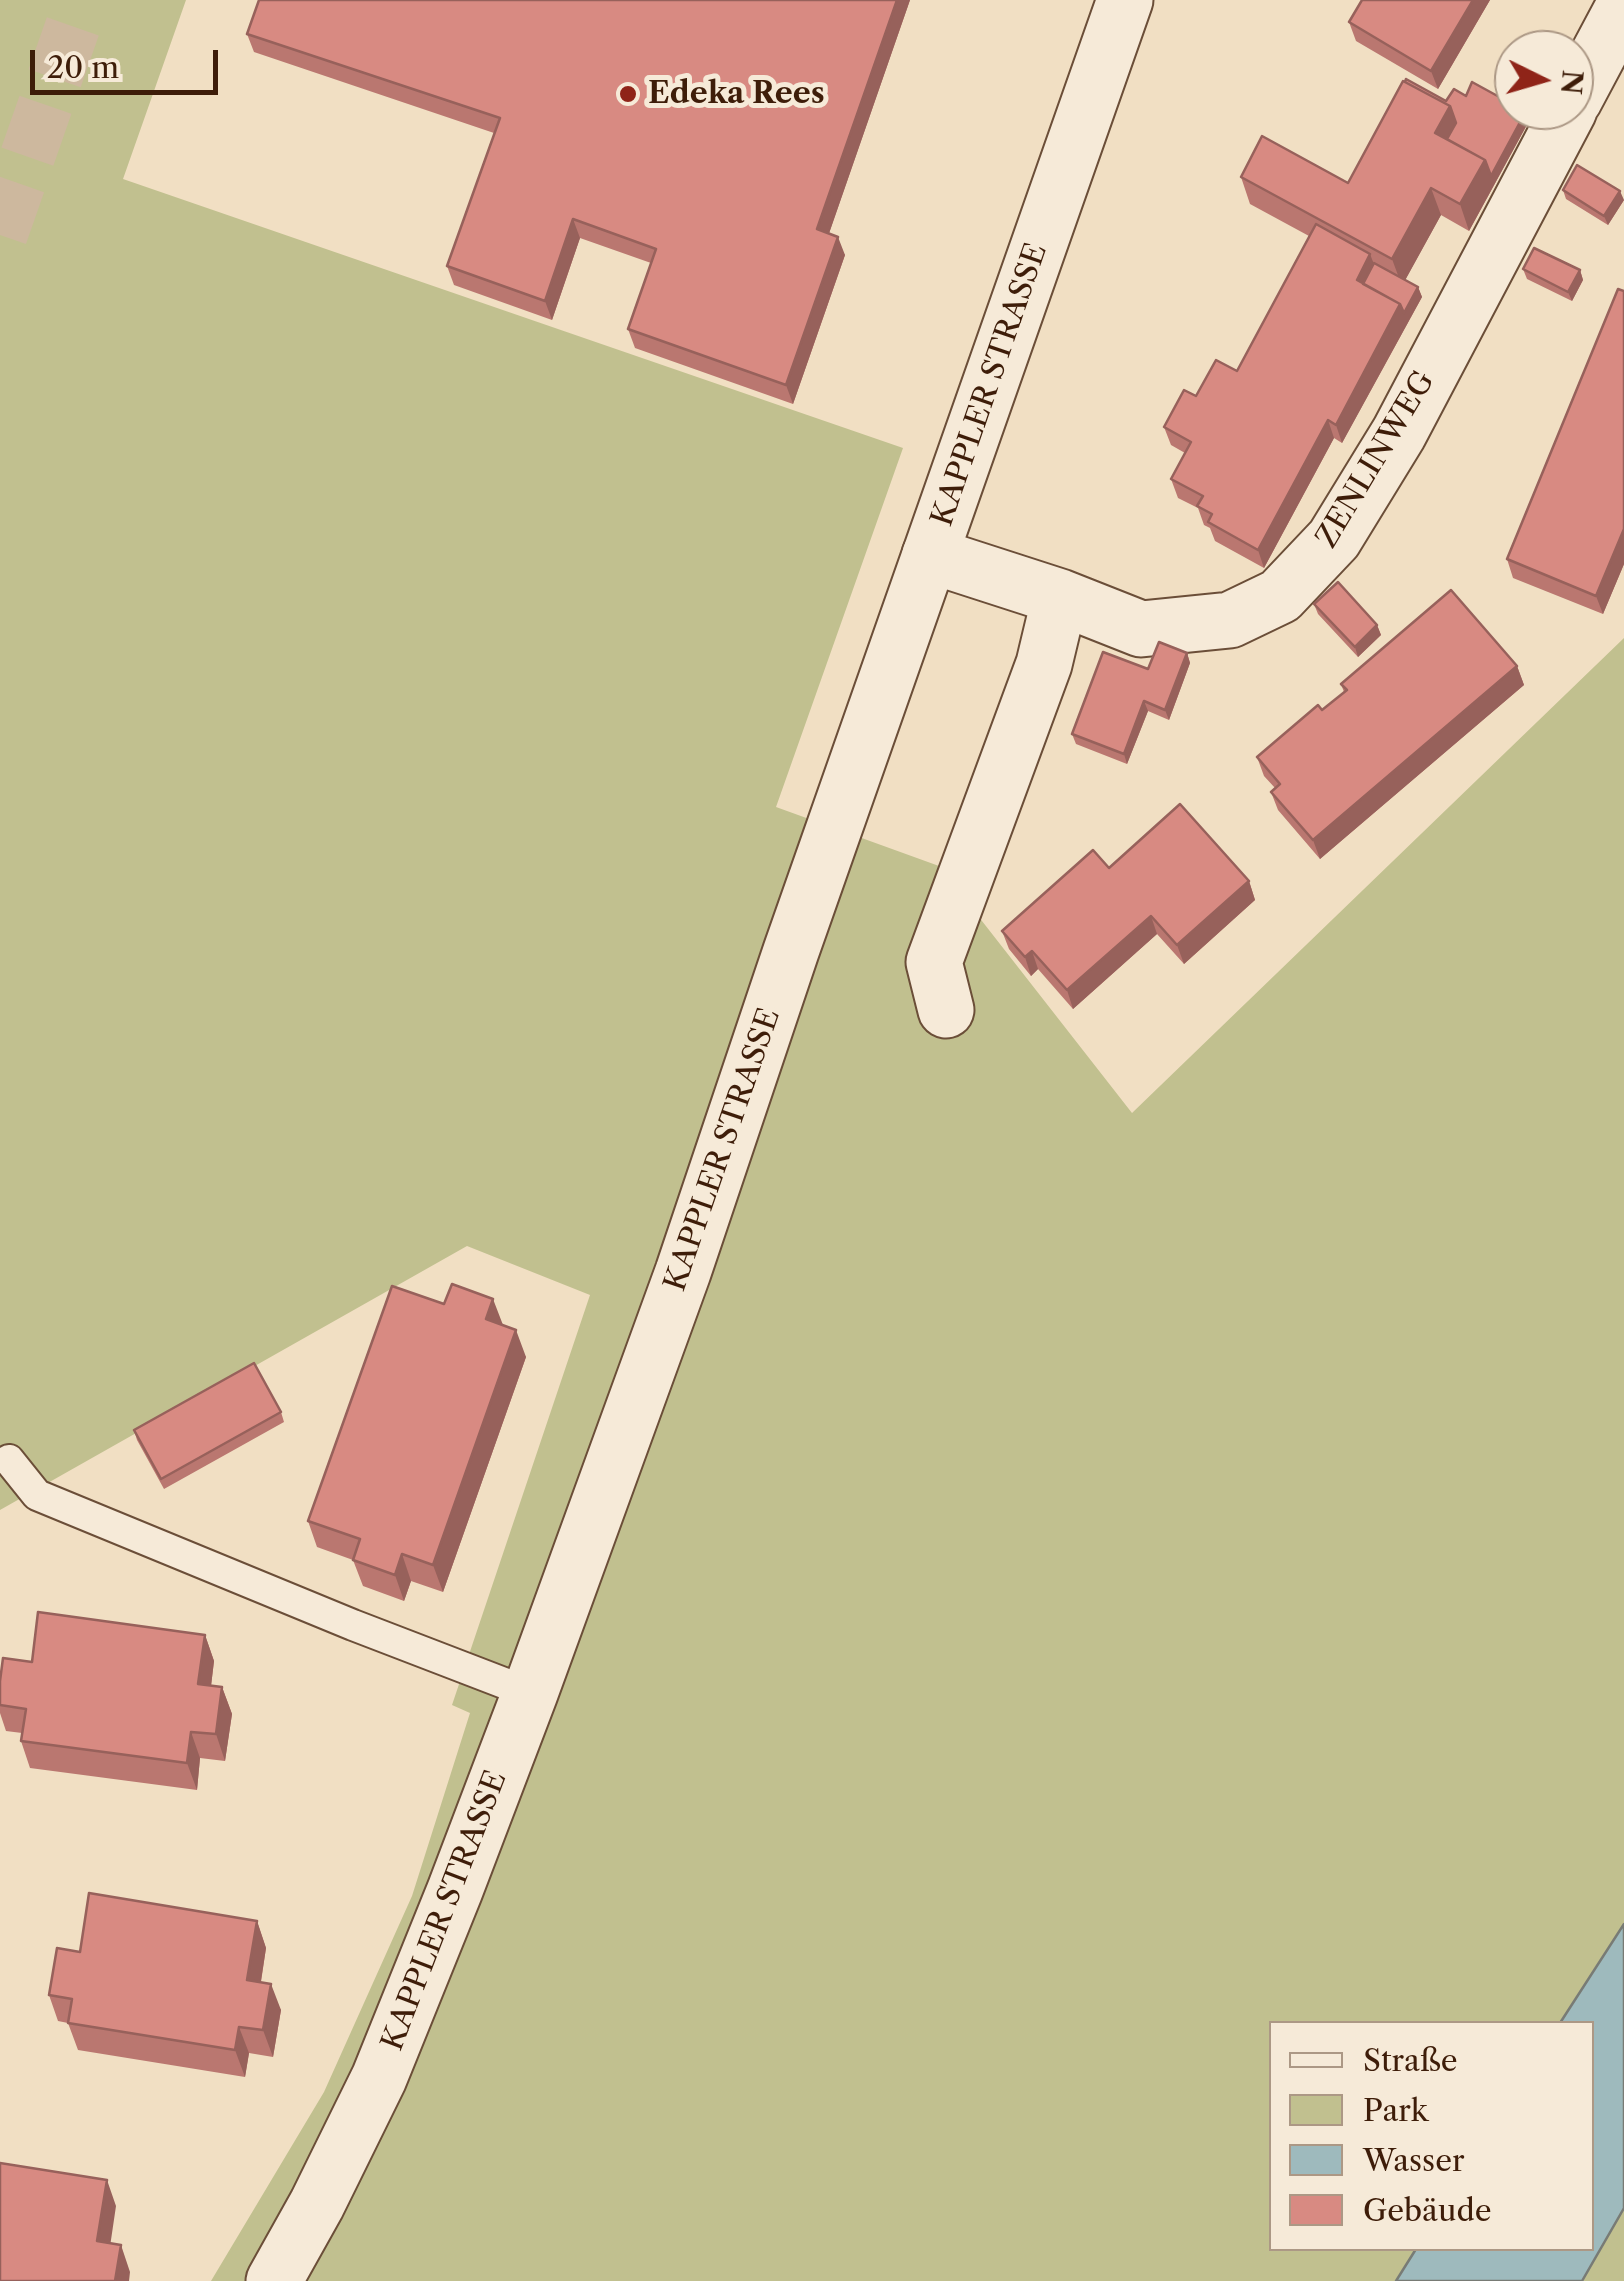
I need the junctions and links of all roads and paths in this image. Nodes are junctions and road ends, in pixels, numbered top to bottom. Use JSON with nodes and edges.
{"nodes":[{"id":1,"x":1125,"y":0,"type":"edge"},
{"id":2,"x":1624,"y":6,"type":"edge"},
{"id":3,"x":1594,"y":62,"type":"edge"},
{"id":4,"x":1558,"y":130,"type":"edge"},
{"id":5,"x":930,"y":554,"type":"junction"},
{"id":6,"x":1060,"y":597,"type":"junction"},
{"id":7,"x":946,"y":1010,"type":"dead end"},
{"id":8,"x":9,"y":1460,"type":"dead end"},
{"id":9,"x":530,"y":1693,"type":"junction"},
{"id":10,"x":274,"y":2281,"type":"edge"}],
"edges":[{"from":1,"to":5,"type":"street","name":"KAPPLER STRASSE"},
{"from":2,"to":3,"type":"street"},
{"from":4,"to":6,"type":"street","name":"ZENLINWEG"},
{"from":5,"to":6,"type":"street","name":"ZENLINWEG"},
{"from":5,"to":9,"type":"street","name":"KAPPLER STRASSE"},
{"from":6,"to":7,"type":"street"},
{"from":8,"to":9,"type":"lane"},
{"from":9,"to":10,"type":"street","name":"KAPPLER STRASSE"}]}
